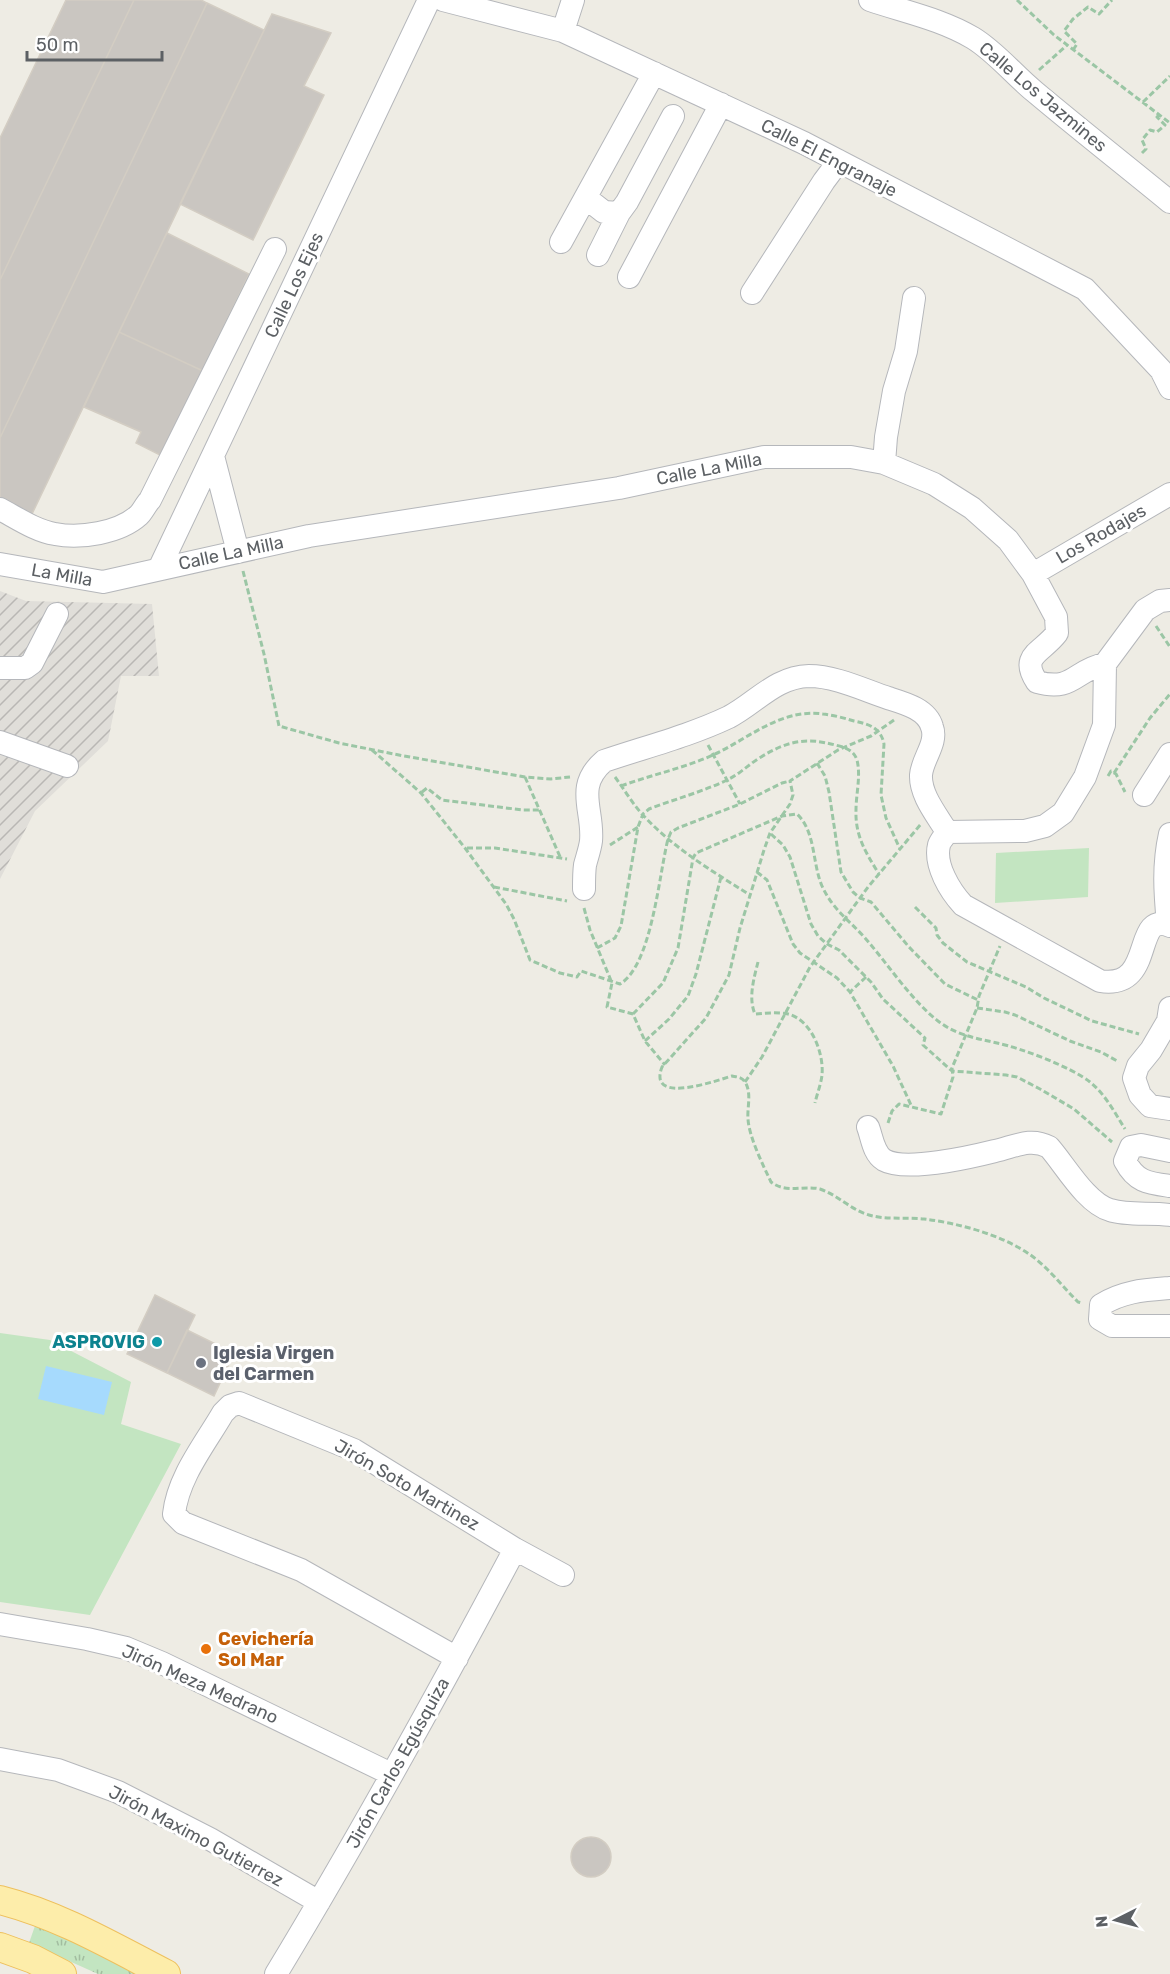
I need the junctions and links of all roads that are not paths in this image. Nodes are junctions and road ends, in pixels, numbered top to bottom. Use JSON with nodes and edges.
{"nodes":[{"id":1,"x":429,"y":0,"type":"edge"},
{"id":2,"x":443,"y":0,"type":"edge"},
{"id":3,"x":573,"y":0,"type":"edge"},
{"id":4,"x":870,"y":0,"type":"edge"},
{"id":5,"x":563,"y":31,"type":"junction"},
{"id":6,"x":654,"y":73,"type":"junction"},
{"id":7,"x":721,"y":104,"type":"junction"},
{"id":8,"x":673,"y":116,"type":"dead end"},
{"id":9,"x":839,"y":161,"type":"junction"},
{"id":10,"x":586,"y":198,"type":"junction"},
{"id":11,"x":1170,"y":202,"type":"edge"},
{"id":12,"x":619,"y":213,"type":"junction"},
{"id":13,"x":561,"y":242,"type":"dead end"},
{"id":14,"x":274,"y":249,"type":"dead end"},
{"id":15,"x":598,"y":255,"type":"dead end"},
{"id":16,"x":629,"y":277,"type":"dead end"},
{"id":17,"x":752,"y":293,"type":"dead end"},
{"id":18,"x":914,"y":298,"type":"dead end"},
{"id":19,"x":1170,"y":388,"type":"edge"},
{"id":20,"x":213,"y":456,"type":"junction"},
{"id":21,"x":884,"y":463,"type":"junction"},
{"id":22,"x":1170,"y":494,"type":"edge"},
{"id":23,"x":0,"y":509,"type":"edge"},
{"id":24,"x":237,"y":552,"type":"junction"},
{"id":25,"x":0,"y":564,"type":"edge"},
{"id":26,"x":159,"y":569,"type":"junction"},
{"id":27,"x":1033,"y":574,"type":"junction"},
{"id":28,"x":1170,"y":600,"type":"edge"},
{"id":29,"x":57,"y":614,"type":"dead end"},
{"id":30,"x":1105,"y":664,"type":"junction"},
{"id":31,"x":0,"y":668,"type":"edge"},
{"id":32,"x":0,"y":742,"type":"edge"},
{"id":33,"x":1170,"y":754,"type":"edge"},
{"id":34,"x":67,"y":766,"type":"dead end"},
{"id":35,"x":1144,"y":795,"type":"road end"},
{"id":36,"x":947,"y":832,"type":"junction"},
{"id":37,"x":1170,"y":834,"type":"edge"},
{"id":38,"x":584,"y":897,"type":"road end"},
{"id":39,"x":1169,"y":925,"type":"edge"},
{"id":40,"x":1170,"y":1008,"type":"edge"},
{"id":41,"x":1170,"y":1109,"type":"edge"},
{"id":42,"x":868,"y":1127,"type":"road end"},
{"id":43,"x":1170,"y":1151,"type":"edge"},
{"id":44,"x":1170,"y":1186,"type":"edge"},
{"id":45,"x":1170,"y":1215,"type":"edge"},
{"id":46,"x":1170,"y":1288,"type":"edge"},
{"id":47,"x":1170,"y":1326,"type":"edge"},
{"id":48,"x":515,"y":1549,"type":"junction"},
{"id":49,"x":563,"y":1575,"type":"dead end"},
{"id":50,"x":0,"y":1624,"type":"edge"},
{"id":51,"x":457,"y":1658,"type":"junction"},
{"id":52,"x":0,"y":1759,"type":"edge"},
{"id":53,"x":391,"y":1773,"type":"junction"},
{"id":54,"x":319,"y":1902,"type":"junction"},
{"id":55,"x":11,"y":1903,"type":"edge"},
{"id":56,"x":4,"y":1949,"type":"edge"},
{"id":57,"x":62,"y":1974,"type":"edge"},
{"id":58,"x":166,"y":1974,"type":"edge"},
{"id":59,"x":276,"y":1974,"type":"edge"}],
"edges":[{"from":1,"to":20,"type":"street","name":"Calle Los Ejes"},
{"from":2,"to":5,"type":"street","name":"Calle El Engranaje"},
{"from":3,"to":5,"type":"street"},
{"from":4,"to":11,"type":"street","name":"Calle Los Jazmines"},
{"from":5,"to":6,"type":"street","name":"Calle El Engranaje"},
{"from":6,"to":7,"type":"street","name":"Calle El Engranaje"},
{"from":6,"to":10,"type":"street"},
{"from":7,"to":9,"type":"street","name":"Calle El Engranaje"},
{"from":7,"to":16,"type":"street"},
{"from":8,"to":12,"type":"street"},
{"from":9,"to":17,"type":"street"},
{"from":9,"to":19,"type":"street","name":"Calle El Engranaje"},
{"from":10,"to":12,"type":"street"},
{"from":10,"to":13,"type":"street"},
{"from":12,"to":15,"type":"street"},
{"from":14,"to":23,"type":"street"},
{"from":18,"to":21,"type":"street"},
{"from":20,"to":24,"type":"street"},
{"from":20,"to":26,"type":"street","name":"Calle Los Ejes"},
{"from":21,"to":24,"type":"street","name":"Calle La Milla"},
{"from":21,"to":27,"type":"street","name":"Calle La Milla"},
{"from":22,"to":27,"type":"street","name":"Los Rodajes"},
{"from":24,"to":26,"type":"street","name":"Calle La Milla"},
{"from":25,"to":26,"type":"street","name":"La Milla"},
{"from":27,"to":30,"type":"street","name":"Calle La Milla"},
{"from":28,"to":30,"type":"street"},
{"from":29,"to":31,"type":"street"},
{"from":30,"to":36,"type":"street"},
{"from":32,"to":34,"type":"street"},
{"from":33,"to":35,"type":"street"},
{"from":36,"to":38,"type":"street"},
{"from":36,"to":39,"type":"street"},
{"from":37,"to":39,"type":"street"},
{"from":40,"to":41,"type":"street"},
{"from":42,"to":45,"type":"street"},
{"from":43,"to":44,"type":"street"},
{"from":46,"to":47,"type":"street"},
{"from":48,"to":49,"type":"street","name":"Jirón Soto Martinez"},
{"from":48,"to":51,"type":"street","name":"Jirón Carlos Egúsquiza"},
{"from":48,"to":51,"type":"street","name":"Jirón Soto Martinez"},
{"from":50,"to":53,"type":"street","name":"Jirón Meza Medrano"},
{"from":51,"to":53,"type":"street","name":"Jirón Carlos Egúsquiza"},
{"from":52,"to":54,"type":"street","name":"Jirón Maximo Gutierrez"},
{"from":53,"to":54,"type":"street","name":"Jirón Carlos Egúsquiza"},
{"from":54,"to":59,"type":"street","name":"Jirón Carlos Egúsquiza"},
{"from":55,"to":56,"type":"main road"},
{"from":55,"to":58,"type":"main road"},
{"from":56,"to":57,"type":"main road"}]}
